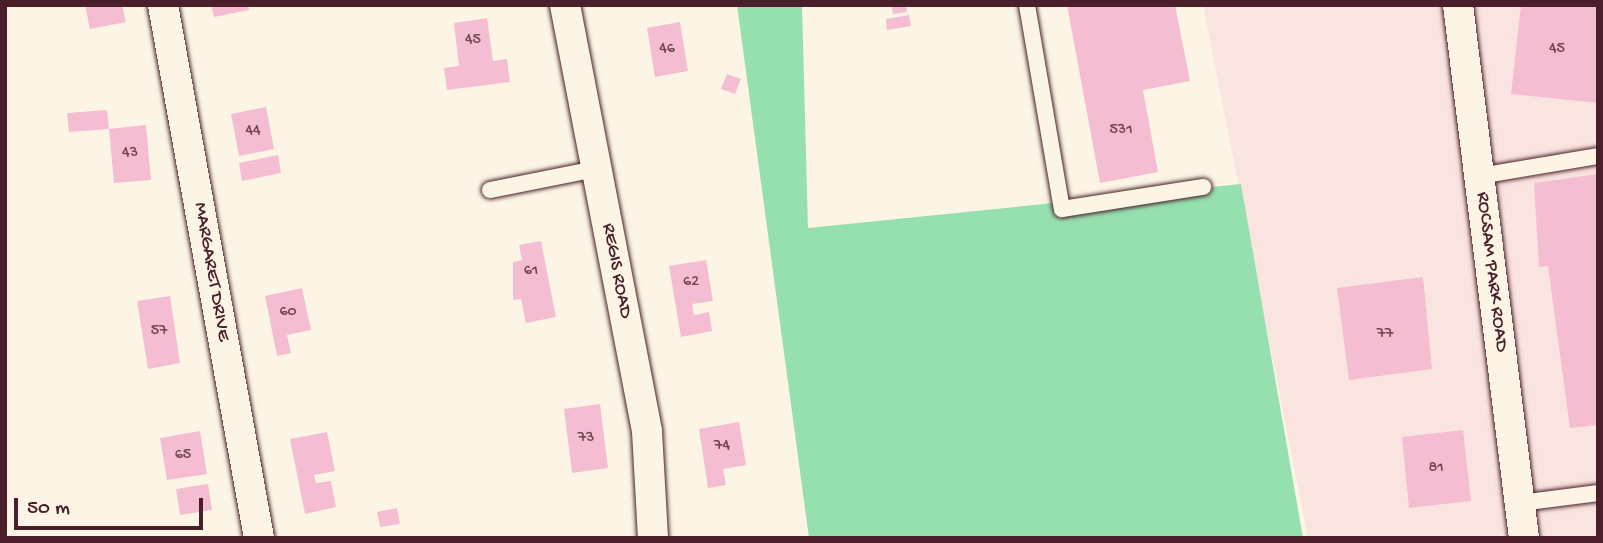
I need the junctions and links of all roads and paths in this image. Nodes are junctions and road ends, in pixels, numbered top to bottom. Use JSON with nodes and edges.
{"nodes":[{"id":1,"x":163,"y":5,"type":"edge"},
{"id":2,"x":565,"y":5,"type":"edge"},
{"id":3,"x":1027,"y":5,"type":"edge"},
{"id":4,"x":1458,"y":5,"type":"edge"},
{"id":5,"x":1598,"y":156,"type":"edge"},
{"id":6,"x":596,"y":169,"type":"junction"},
{"id":7,"x":1479,"y":176,"type":"junction"},
{"id":8,"x":1203,"y":187,"type":"dead end"},
{"id":9,"x":490,"y":190,"type":"dead end"},
{"id":10,"x":1598,"y":494,"type":"edge"},
{"id":11,"x":1520,"y":503,"type":"junction"},
{"id":12,"x":259,"y":538,"type":"edge"},
{"id":13,"x":653,"y":538,"type":"edge"},
{"id":14,"x":1524,"y":538,"type":"edge"}],
"edges":[{"from":1,"to":12,"type":"street","name":"MARGARET DRIVE"},
{"from":2,"to":6,"type":"street","name":"REGIS ROAD"},
{"from":3,"to":8,"type":"lane"},
{"from":4,"to":7,"type":"street","name":"ROCSAM PARK ROAD"},
{"from":5,"to":7,"type":"lane"},
{"from":6,"to":9,"type":"lane"},
{"from":6,"to":13,"type":"street","name":"REGIS ROAD"},
{"from":7,"to":11,"type":"street","name":"ROCSAM PARK ROAD"},
{"from":10,"to":11,"type":"lane"},
{"from":11,"to":14,"type":"street","name":"ROCSAM PARK ROAD"}]}
